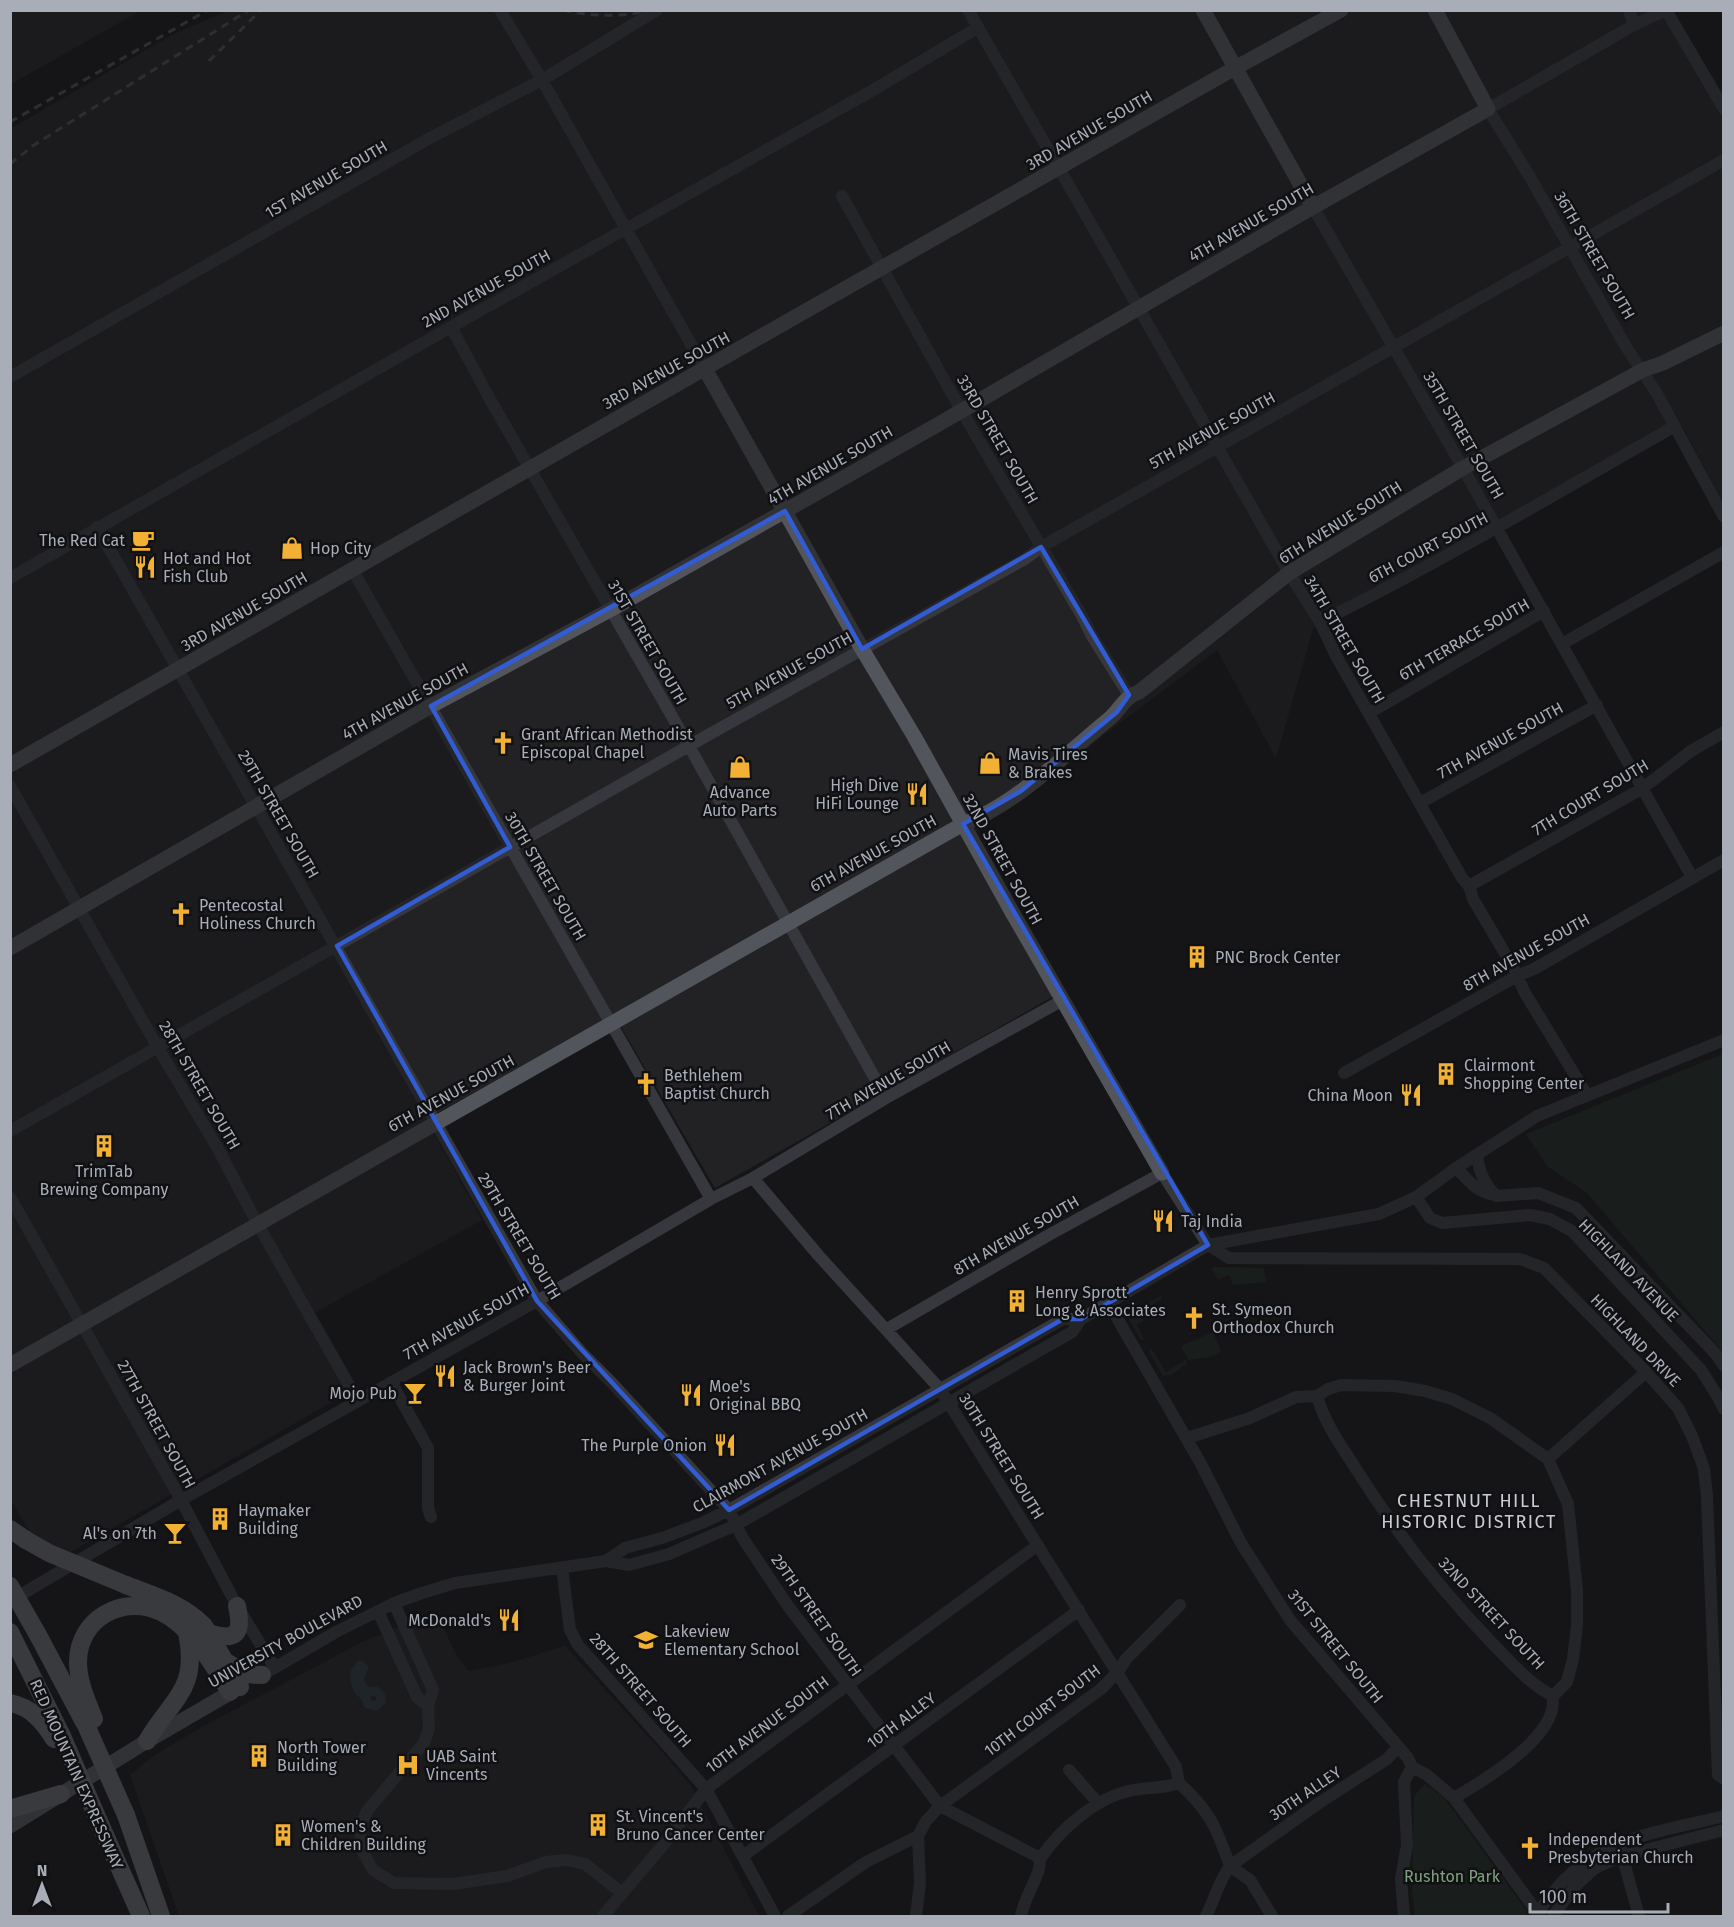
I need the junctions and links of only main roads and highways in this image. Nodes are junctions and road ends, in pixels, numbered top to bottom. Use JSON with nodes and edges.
{"nodes":[{"id":1,"x":1341,"y":10,"type":"edge"},
{"id":2,"x":1435,"y":10,"type":"edge"},
{"id":3,"x":1203,"y":11,"type":"edge"},
{"id":4,"x":1235,"y":68,"type":"junction"},
{"id":5,"x":1488,"y":109,"type":"joint"},
{"id":6,"x":1312,"y":207,"type":"junction"},
{"id":7,"x":1724,"y":333,"type":"edge"},
{"id":8,"x":705,"y":369,"type":"junction"},
{"id":9,"x":785,"y":511,"type":"junction"},
{"id":10,"x":10,"y":765,"type":"edge"},
{"id":11,"x":963,"y":824,"type":"junction"},
{"id":12,"x":10,"y":948,"type":"edge"},
{"id":13,"x":1162,"y":1173,"type":"road end"},
{"id":14,"x":10,"y":1365,"type":"edge"},
{"id":15,"x":10,"y":1529,"type":"edge"},
{"id":16,"x":10,"y":1586,"type":"edge"},
{"id":17,"x":237,"y":1606,"type":"road end"},
{"id":18,"x":187,"y":1633,"type":"junction"},
{"id":19,"x":209,"y":1633,"type":"junction"},
{"id":20,"x":14,"y":1639,"type":"edge"},
{"id":21,"x":225,"y":1661,"type":"junction"},
{"id":22,"x":268,"y":1672,"type":"road end"},
{"id":23,"x":235,"y":1690,"type":"junction"},
{"id":24,"x":10,"y":1702,"type":"edge"},
{"id":25,"x":90,"y":1721,"type":"junction"},
{"id":26,"x":59,"y":1739,"type":"junction"},
{"id":27,"x":147,"y":1741,"type":"junction"},
{"id":28,"x":61,"y":1794,"type":"junction"},
{"id":29,"x":10,"y":1809,"type":"edge"},
{"id":30,"x":10,"y":1826,"type":"edge"},
{"id":31,"x":141,"y":1917,"type":"edge"},
{"id":32,"x":161,"y":1917,"type":"edge"}],
"edges":[{"from":1,"to":4,"type":"main road","name":"3RD AVENUE SOUTH"},
{"from":2,"to":5,"type":"main road","name":"36TH STREET SOUTH"},
{"from":3,"to":4,"type":"main road","name":"35TH STREET SOUTH"},
{"from":4,"to":6,"type":"main road","name":"35TH STREET SOUTH"},
{"from":4,"to":8,"type":"main road","name":"3RD AVENUE SOUTH"},
{"from":5,"to":6,"type":"main road","name":"4TH AVENUE SOUTH"},
{"from":6,"to":9,"type":"main road","name":"4TH AVENUE SOUTH"},
{"from":7,"to":11,"type":"main road","name":"6TH AVENUE SOUTH"},
{"from":8,"to":9,"type":"main road","name":"32ND STREET SOUTH"},
{"from":8,"to":10,"type":"main road","name":"3RD AVENUE SOUTH"},
{"from":9,"to":11,"type":"main road","name":"32ND STREET SOUTH"},
{"from":9,"to":12,"type":"main road","name":"4TH AVENUE SOUTH"},
{"from":11,"to":13,"type":"main road","name":"32ND STREET SOUTH"},
{"from":11,"to":14,"type":"main road","name":"6TH AVENUE SOUTH"},
{"from":15,"to":19,"type":"highway","bridge":true},
{"from":16,"to":25,"type":"highway","name":"RED MOUNTAIN EXPRESSWAY","bridge":true},
{"from":17,"to":19,"type":"highway"},
{"from":18,"to":23,"type":"highway"},
{"from":18,"to":25,"type":"highway"},
{"from":18,"to":27,"type":"highway"},
{"from":19,"to":21,"type":"highway"},
{"from":20,"to":26,"type":"highway","name":"RED MOUNTAIN EXPRESSWAY"},
{"from":21,"to":22,"type":"highway"},
{"from":21,"to":23,"type":"highway"},
{"from":23,"to":27,"type":"main road","name":"UNIVERSITY BOULEVARD"},
{"from":24,"to":26,"type":"highway"},
{"from":25,"to":32,"type":"highway","name":"RED MOUNTAIN EXPRESSWAY"},
{"from":26,"to":31,"type":"highway","name":"RED MOUNTAIN EXPRESSWAY","bridge":true},
{"from":27,"to":28,"type":"main road","name":"UNIVERSITY BOULEVARD"},
{"from":28,"to":29,"type":"highway"},
{"from":28,"to":30,"type":"main road","name":"UNIVERSITY BOULEVARD"}]}
